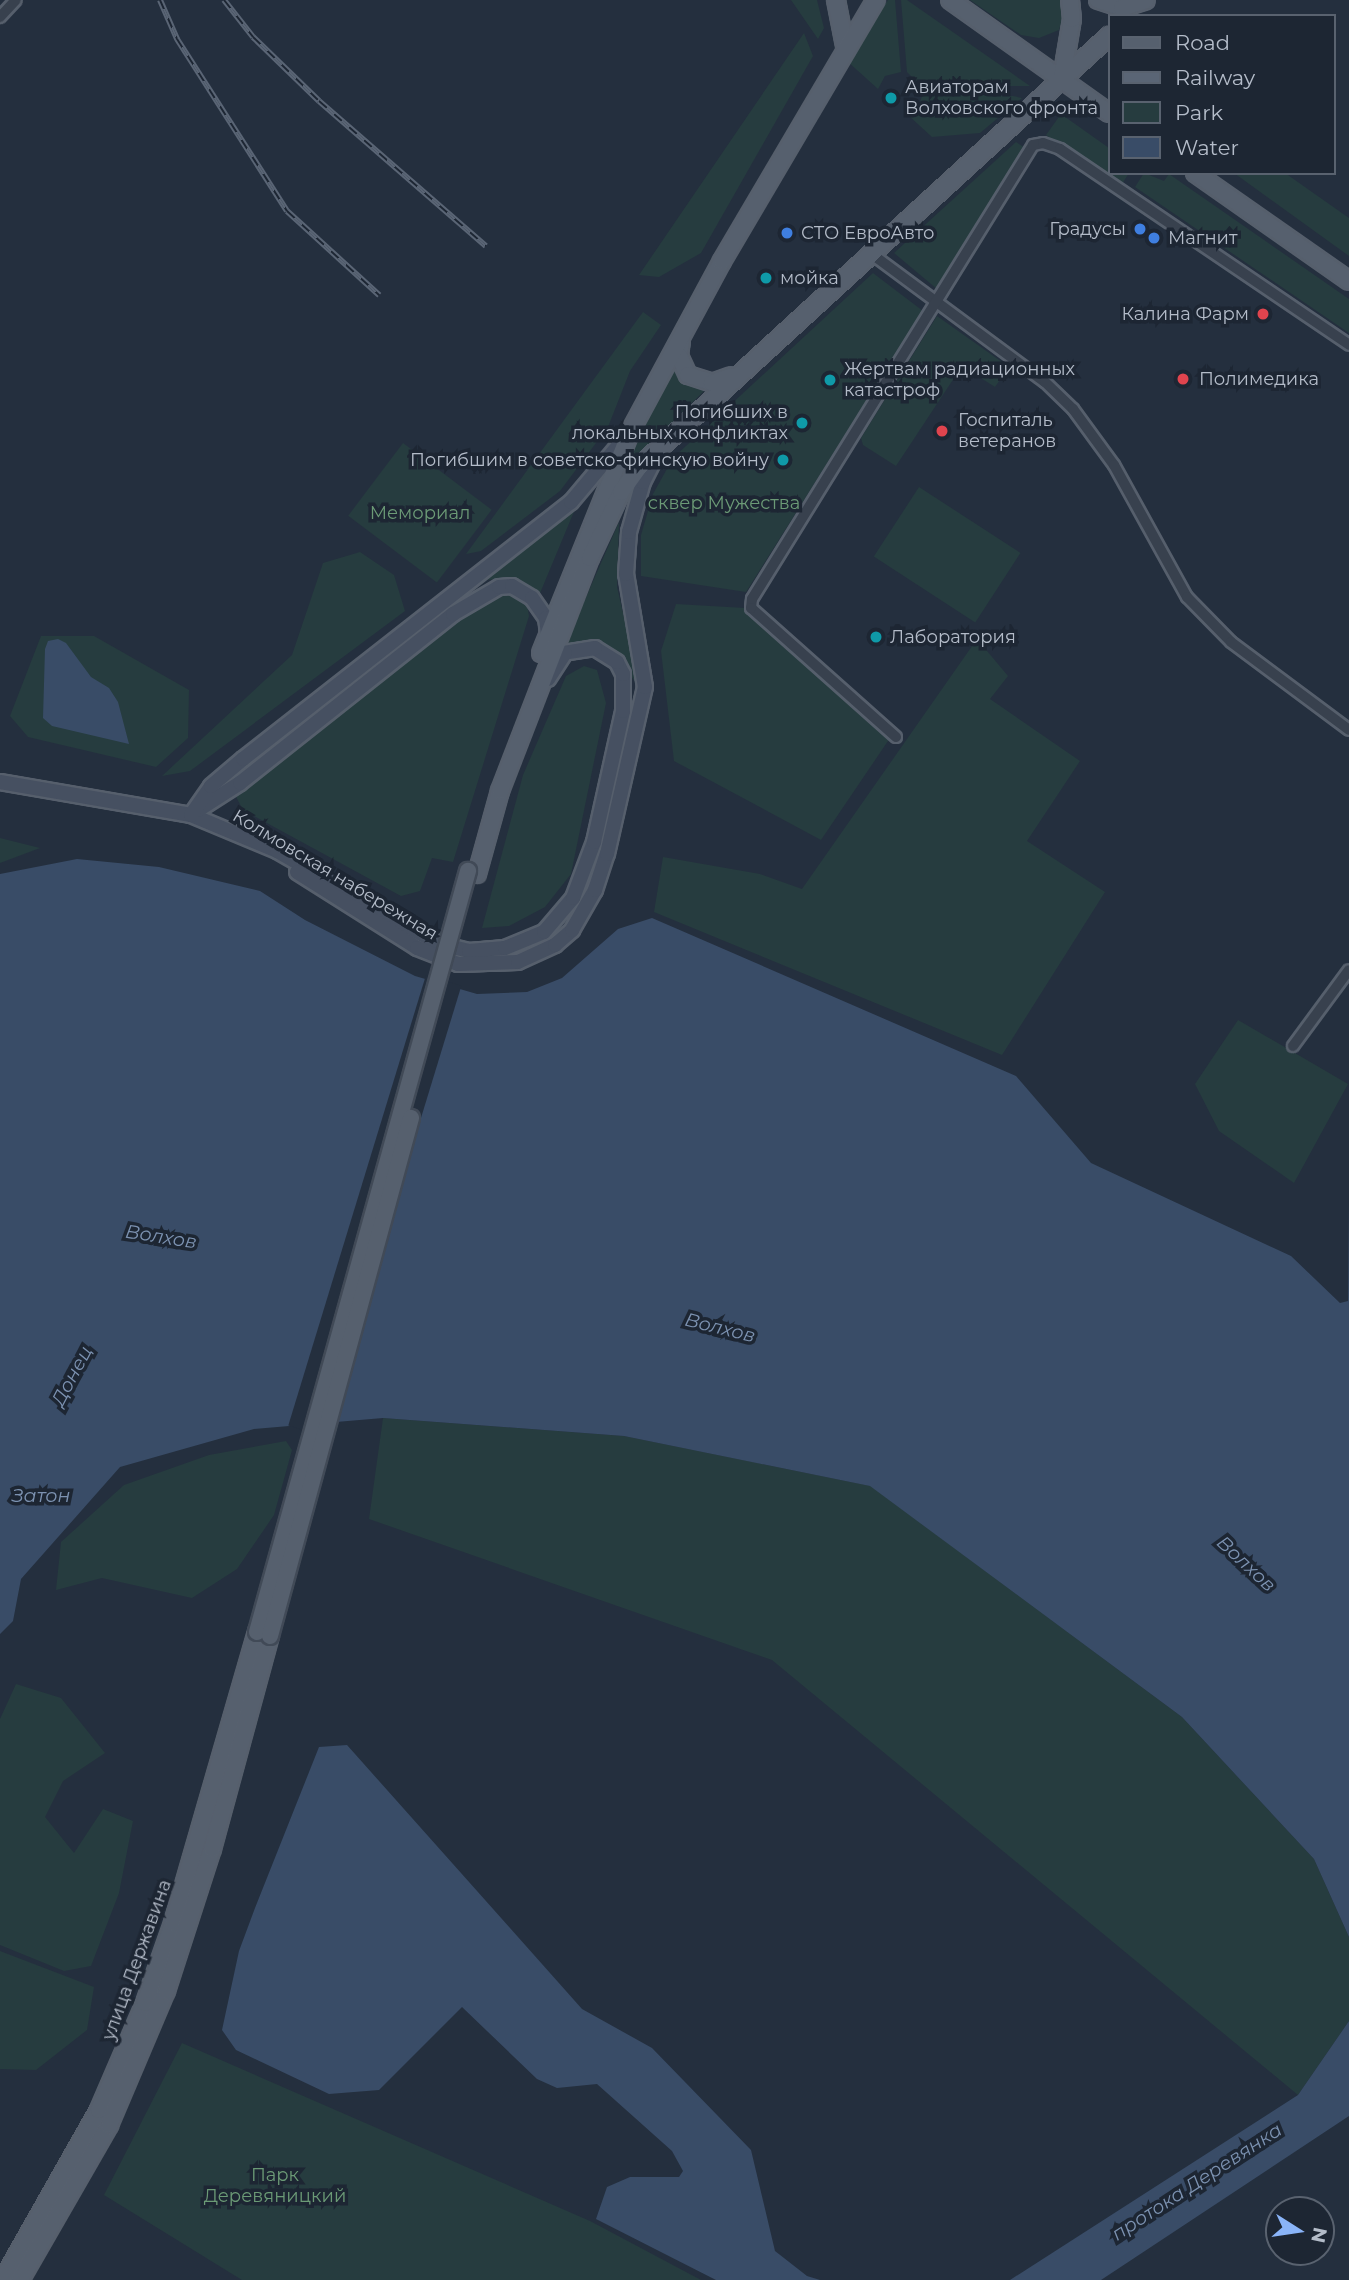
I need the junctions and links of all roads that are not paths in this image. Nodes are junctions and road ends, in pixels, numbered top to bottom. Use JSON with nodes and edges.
{"nodes":[{"id":1,"x":16,"y":0,"type":"edge"},
{"id":2,"x":836,"y":0,"type":"edge"},
{"id":3,"x":876,"y":0,"type":"edge"},
{"id":4,"x":950,"y":0,"type":"edge"},
{"id":5,"x":1070,"y":0,"type":"edge"},
{"id":6,"x":1098,"y":0,"type":"edge"},
{"id":7,"x":1147,"y":0,"type":"edge"},
{"id":8,"x":1134,"y":14,"type":"edge"},
{"id":9,"x":0,"y":17,"type":"edge"},
{"id":10,"x":1108,"y":37,"type":"edge"},
{"id":11,"x":845,"y":46,"type":"junction"},
{"id":12,"x":1062,"y":78,"type":"junction"},
{"id":13,"x":1108,"y":112,"type":"edge"},
{"id":14,"x":1198,"y":175,"type":"edge"},
{"id":15,"x":869,"y":252,"type":"junction"},
{"id":16,"x":1349,"y":281,"type":"edge"},
{"id":17,"x":933,"y":301,"type":"junction"},
{"id":18,"x":683,"y":332,"type":"junction"},
{"id":19,"x":1349,"y":345,"type":"edge"},
{"id":20,"x":739,"y":372,"type":"junction"},
{"id":21,"x":631,"y":429,"type":"junction"},
{"id":22,"x":663,"y":443,"type":"junction"},
{"id":23,"x":548,"y":634,"type":"junction"},
{"id":24,"x":535,"y":697,"type":"junction"},
{"id":25,"x":1349,"y":730,"type":"edge"},
{"id":26,"x":896,"y":737,"type":"dead end"},
{"id":27,"x":0,"y":782,"type":"edge"},
{"id":28,"x":191,"y":814,"type":"junction"},
{"id":29,"x":472,"y":873,"type":"junction"},
{"id":30,"x":1349,"y":970,"type":"edge"},
{"id":31,"x":1293,"y":1046,"type":"dead end"},
{"id":32,"x":264,"y":1634,"type":"junction"},
{"id":33,"x":3,"y":2280,"type":"edge"},
{"id":34,"x":20,"y":2280,"type":"edge"}],
"edges":[{"from":1,"to":9,"type":"street"},
{"from":2,"to":11,"type":"main road"},
{"from":3,"to":11,"type":"main road"},
{"from":4,"to":12,"type":"main road"},
{"from":5,"to":12,"type":"main road"},
{"from":6,"to":7,"type":"main road"},
{"from":7,"to":8,"type":"main road"},
{"from":10,"to":12,"type":"main road"},
{"from":11,"to":18,"type":"main road"},
{"from":12,"to":13,"type":"main road"},
{"from":12,"to":15,"type":"main road"},
{"from":14,"to":16,"type":"main road"},
{"from":15,"to":17,"type":"street"},
{"from":15,"to":20,"type":"main road"},
{"from":17,"to":19,"type":"street"},
{"from":17,"to":25,"type":"street"},
{"from":17,"to":26,"type":"street"},
{"from":18,"to":20,"type":"main road"},
{"from":18,"to":21,"type":"main road"},
{"from":20,"to":22,"type":"main road"},
{"from":21,"to":23,"type":"main road"},
{"from":21,"to":28,"type":"main road"},
{"from":22,"to":24,"type":"main road"},
{"from":22,"to":28,"type":"main road","name":"Колмовская набережная"},
{"from":23,"to":28,"type":"main road","name":"Колмовская набережная"},
{"from":23,"to":29,"type":"main road"},
{"from":24,"to":28,"type":"main road","name":"Колмовская набережная"},
{"from":24,"to":29,"type":"main road"},
{"from":27,"to":28,"type":"main road","name":"Колмовская набережная"},
{"from":29,"to":32,"type":"main road","bridge":true},
{"from":30,"to":31,"type":"street"},
{"from":32,"to":33,"type":"main road","name":"улица Державина"},
{"from":32,"to":34,"type":"main road","name":"улица Державина"}]}
